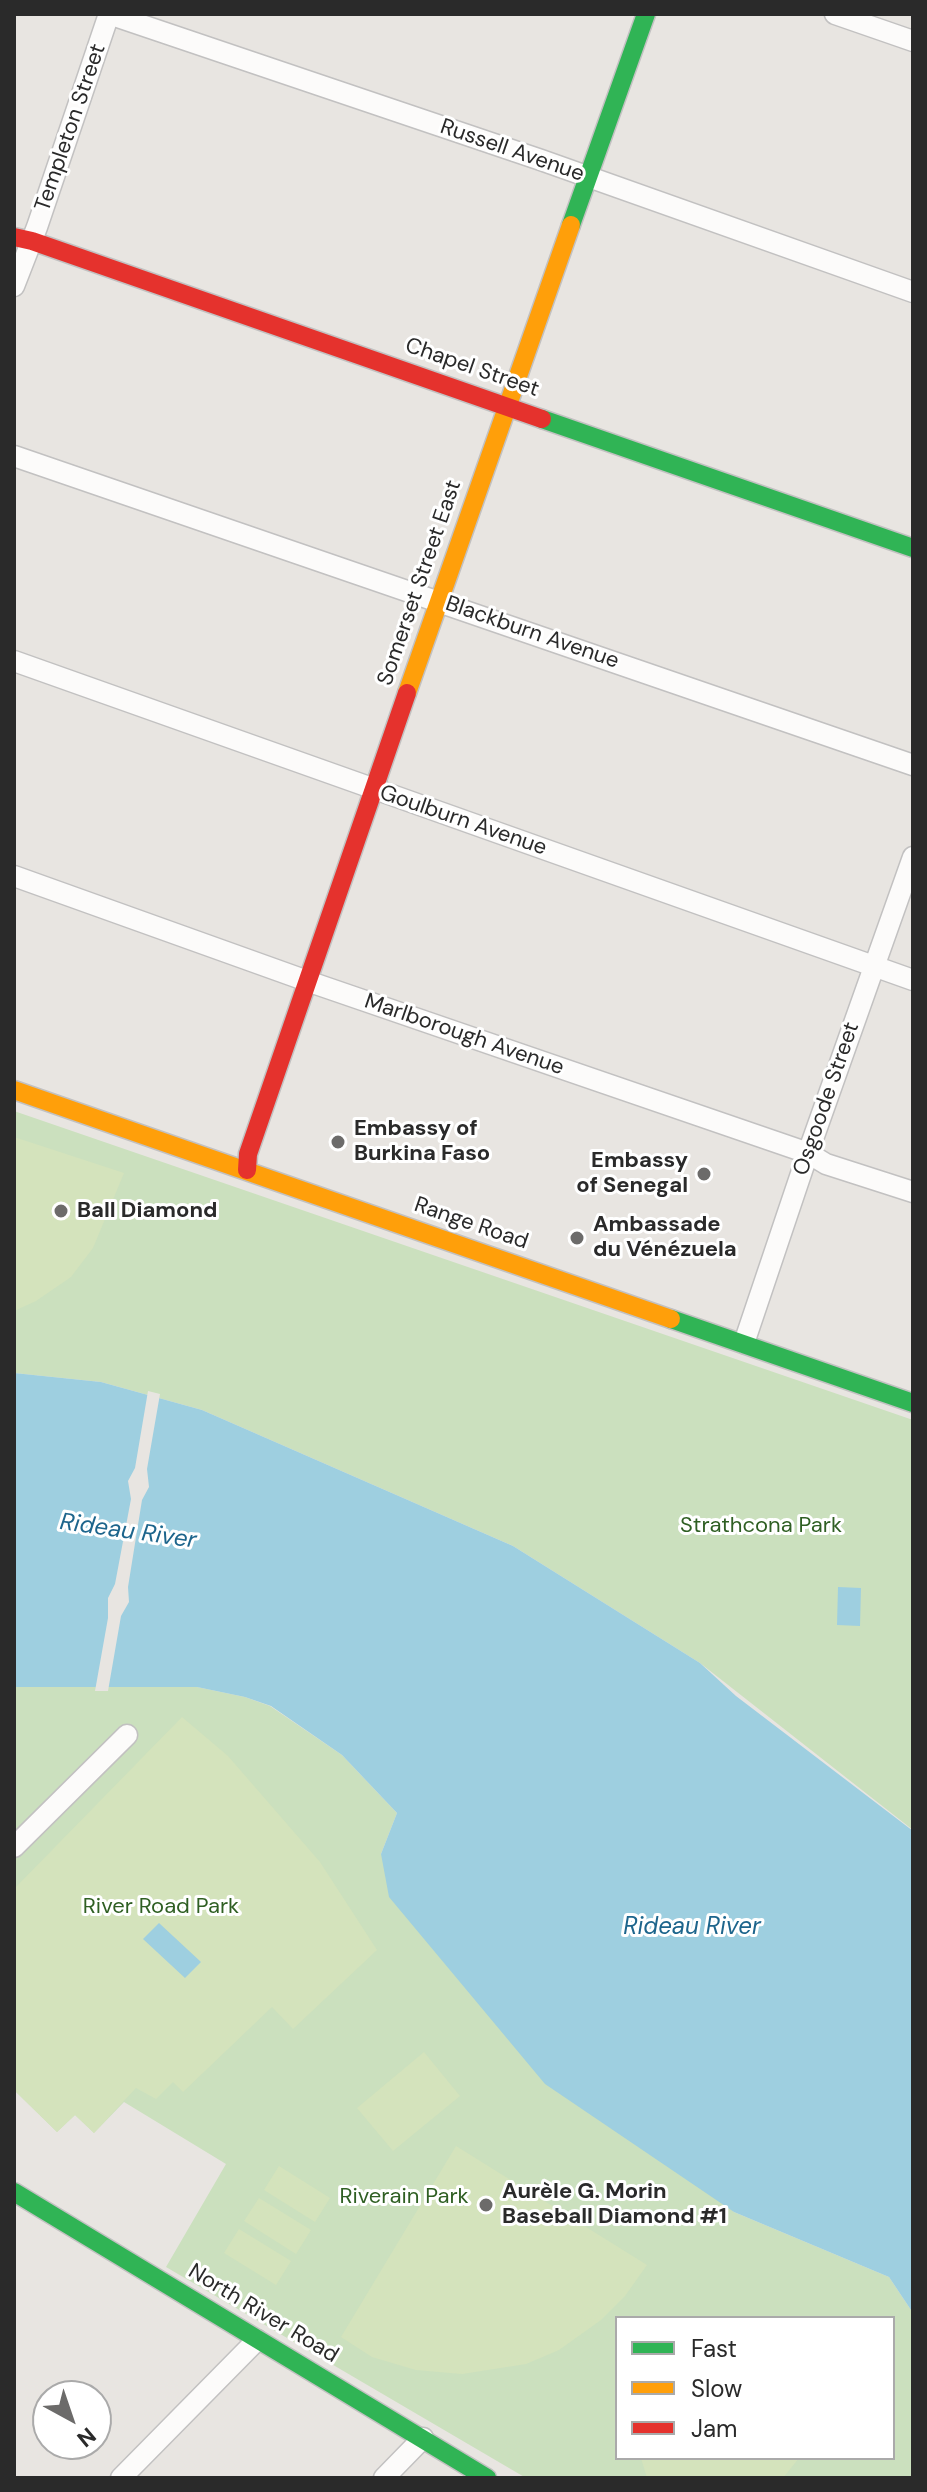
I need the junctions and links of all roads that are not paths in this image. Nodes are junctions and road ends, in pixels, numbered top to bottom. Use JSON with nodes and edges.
{"nodes":[{"id":1,"x":109,"y":14,"type":"edge"},
{"id":2,"x":646,"y":14,"type":"edge"},
{"id":3,"x":835,"y":14,"type":"edge"},
{"id":4,"x":913,"y":41,"type":"edge"},
{"id":5,"x":588,"y":177,"type":"junction"},
{"id":6,"x":23,"y":239,"type":"edge"},
{"id":7,"x":14,"y":286,"type":"edge"},
{"id":8,"x":913,"y":292,"type":"edge"},
{"id":9,"x":506,"y":406,"type":"junction"},
{"id":10,"x":14,"y":456,"type":"edge"},
{"id":11,"x":913,"y":548,"type":"edge"},
{"id":12,"x":440,"y":601,"type":"junction"},
{"id":13,"x":14,"y":661,"type":"edge"},
{"id":14,"x":913,"y":765,"type":"edge"},
{"id":15,"x":375,"y":790,"type":"junction"},
{"id":16,"x":913,"y":857,"type":"edge"},
{"id":17,"x":14,"y":876,"type":"edge"},
{"id":18,"x":874,"y":966,"type":"junction"},
{"id":19,"x":913,"y":980,"type":"edge"},
{"id":20,"x":310,"y":982,"type":"junction"},
{"id":21,"x":14,"y":1090,"type":"edge"},
{"id":22,"x":808,"y":1153,"type":"junction"},
{"id":23,"x":247,"y":1170,"type":"junction"},
{"id":24,"x":913,"y":1192,"type":"edge"},
{"id":25,"x":744,"y":1343,"type":"junction"},
{"id":26,"x":913,"y":1403,"type":"edge"},
{"id":27,"x":127,"y":1735,"type":"dead end"},
{"id":28,"x":14,"y":1847,"type":"edge"},
{"id":29,"x":14,"y":2192,"type":"edge"},
{"id":30,"x":257,"y":2340,"type":"junction"},
{"id":31,"x":423,"y":2438,"type":"junction"},
{"id":32,"x":121,"y":2478,"type":"edge"},
{"id":33,"x":384,"y":2478,"type":"edge"},
{"id":34,"x":487,"y":2478,"type":"edge"}],
"edges":[{"from":1,"to":5,"type":"street","name":"Russell Avenue"},
{"from":1,"to":6,"type":"street","name":"Templeton Street"},
{"from":2,"to":5,"type":"street","name":"Somerset Street East"},
{"from":3,"to":4,"type":"street"},
{"from":5,"to":8,"type":"street","name":"Russell Avenue"},
{"from":5,"to":9,"type":"street","name":"Somerset Street East"},
{"from":6,"to":7,"type":"street","name":"Templeton Street"},
{"from":6,"to":9,"type":"street","name":"Chapel Street"},
{"from":9,"to":11,"type":"street","name":"Chapel Street"},
{"from":9,"to":12,"type":"street","name":"Somerset Street East"},
{"from":10,"to":12,"type":"street","name":"Blackburn Avenue"},
{"from":12,"to":14,"type":"street","name":"Blackburn Avenue"},
{"from":12,"to":15,"type":"street","name":"Somerset Street East"},
{"from":13,"to":15,"type":"street","name":"Goulburn Avenue"},
{"from":15,"to":18,"type":"street","name":"Goulburn Avenue"},
{"from":15,"to":20,"type":"street","name":"Somerset Street East"},
{"from":16,"to":18,"type":"street","name":"Osgoode Street"},
{"from":17,"to":20,"type":"street","name":"Marlborough Avenue"},
{"from":18,"to":19,"type":"street","name":"Goulburn Avenue"},
{"from":18,"to":22,"type":"street","name":"Osgoode Street"},
{"from":20,"to":22,"type":"street","name":"Marlborough Avenue"},
{"from":20,"to":23,"type":"street","name":"Somerset Street East"},
{"from":21,"to":23,"type":"street","name":"Range Road"},
{"from":22,"to":24,"type":"street","name":"Marlborough Avenue"},
{"from":22,"to":25,"type":"street","name":"Osgoode Street"},
{"from":23,"to":25,"type":"street","name":"Range Road"},
{"from":25,"to":26,"type":"street","name":"Range Road"},
{"from":27,"to":28,"type":"street"},
{"from":29,"to":30,"type":"street","name":"North River Road"},
{"from":30,"to":31,"type":"street","name":"North River Road"},
{"from":30,"to":32,"type":"street"},
{"from":31,"to":33,"type":"street"},
{"from":31,"to":34,"type":"street","name":"North River Road"}]}
